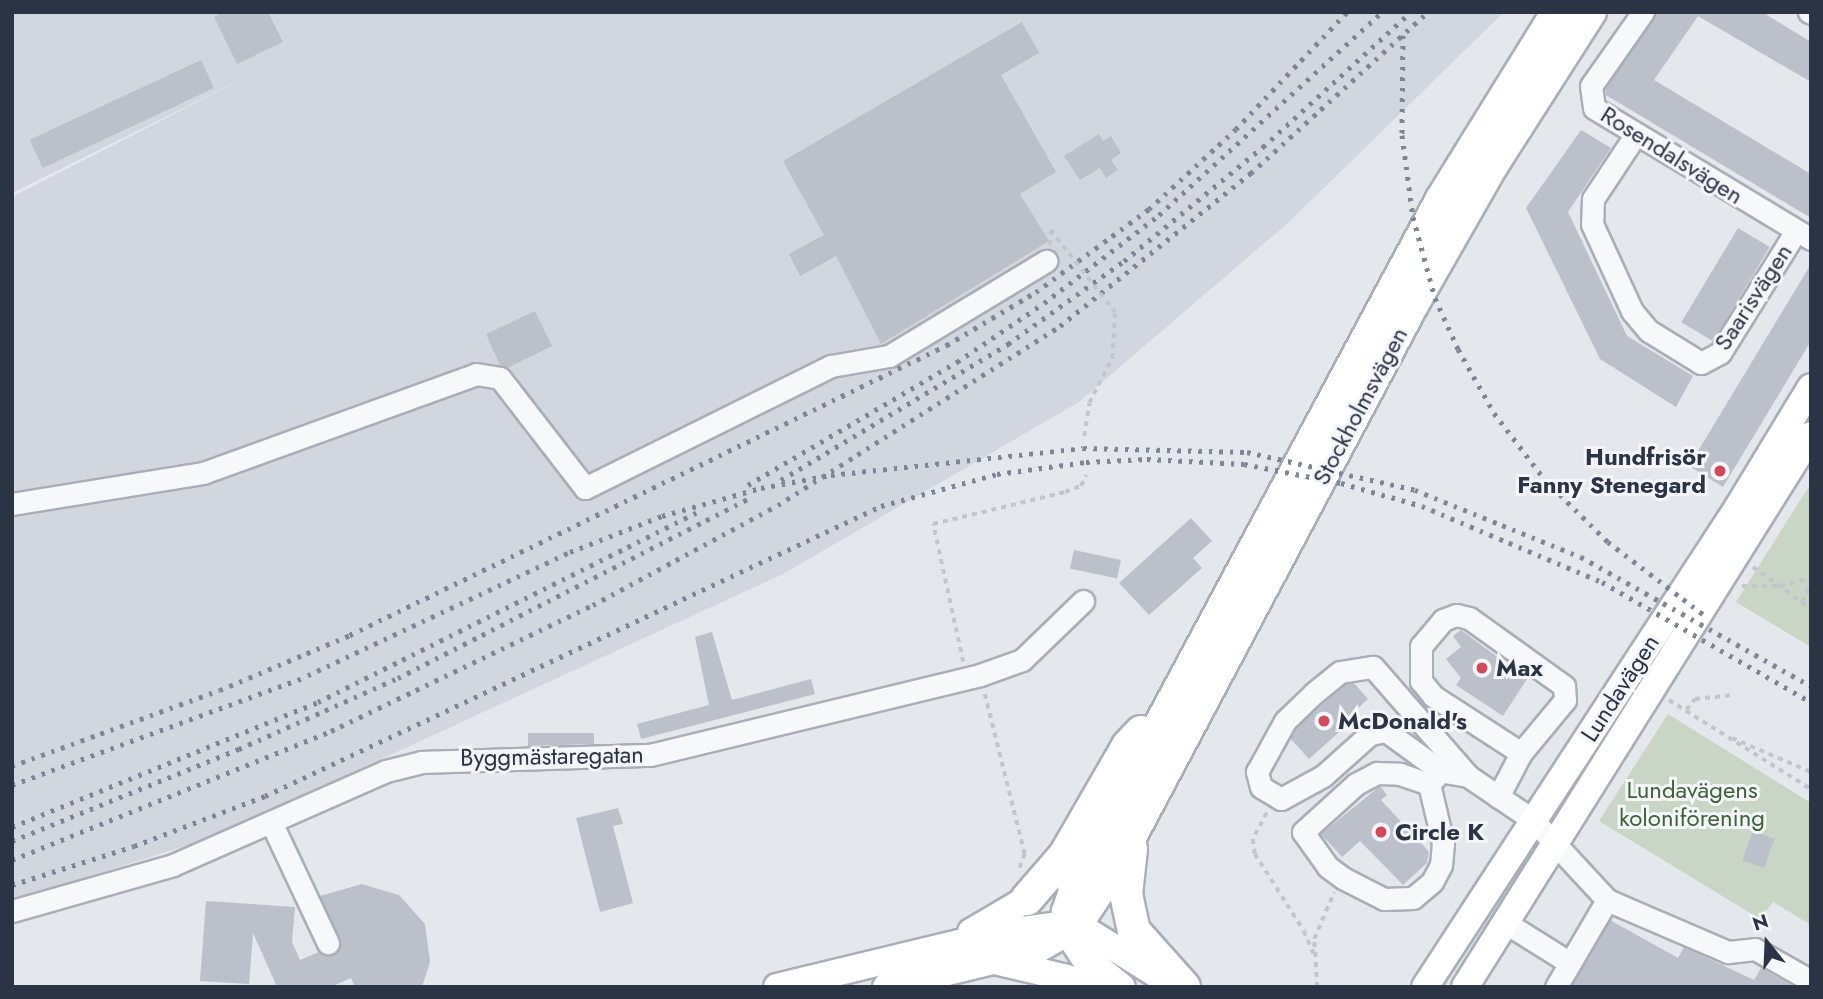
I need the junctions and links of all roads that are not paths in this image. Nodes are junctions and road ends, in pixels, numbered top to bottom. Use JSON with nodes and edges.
{"nodes":[{"id":1,"x":1558,"y":12,"type":"edge"},
{"id":2,"x":1590,"y":12,"type":"edge"},
{"id":3,"x":1643,"y":12,"type":"edge"},
{"id":4,"x":1636,"y":134,"type":"junction"},
{"id":5,"x":1803,"y":235,"type":"edge"},
{"id":6,"x":1046,"y":261,"type":"dead end"},
{"id":7,"x":1811,"y":387,"type":"edge"},
{"id":8,"x":1811,"y":435,"type":"edge"},
{"id":9,"x":12,"y":504,"type":"edge"},
{"id":10,"x":1083,"y":601,"type":"dead end"},
{"id":11,"x":1178,"y":698,"type":"junction"},
{"id":12,"x":1521,"y":753,"type":"junction"},
{"id":13,"x":1439,"y":769,"type":"junction"},
{"id":14,"x":1498,"y":797,"type":"junction"},
{"id":15,"x":1146,"y":808,"type":"junction"},
{"id":16,"x":1533,"y":820,"type":"junction"},
{"id":17,"x":271,"y":822,"type":"junction"},
{"id":18,"x":1553,"y":846,"type":"junction"},
{"id":19,"x":1074,"y":886,"type":"joint"},
{"id":20,"x":1027,"y":899,"type":"joint"},
{"id":21,"x":1607,"y":900,"type":"junction"},
{"id":22,"x":12,"y":911,"type":"edge"},
{"id":23,"x":1506,"y":923,"type":"junction"},
{"id":24,"x":1070,"y":926,"type":"junction"},
{"id":25,"x":328,"y":943,"type":"dead end"},
{"id":26,"x":943,"y":947,"type":"junction"},
{"id":27,"x":1013,"y":958,"type":"junction"},
{"id":28,"x":1570,"y":962,"type":"junction"},
{"id":29,"x":1811,"y":981,"type":"edge"},
{"id":30,"x":777,"y":987,"type":"edge"},
{"id":31,"x":886,"y":987,"type":"edge"},
{"id":32,"x":1106,"y":987,"type":"edge"},
{"id":33,"x":1122,"y":987,"type":"edge"},
{"id":34,"x":1178,"y":987,"type":"edge"},
{"id":35,"x":1184,"y":987,"type":"edge"},
{"id":36,"x":1425,"y":987,"type":"edge"},
{"id":37,"x":1465,"y":987,"type":"edge"},
{"id":38,"x":1556,"y":987,"type":"edge"}],
"edges":[{"from":1,"to":11,"type":"highway","name":"Stockholmsvägen"},
{"from":2,"to":15,"type":"highway","name":"Stockholmsvägen"},
{"from":3,"to":4,"type":"street","name":"Rosendalsvägen"},
{"from":4,"to":5,"type":"street","name":"Rosendalsvägen"},
{"from":4,"to":5,"type":"street","name":"Saarisvägen"},
{"from":6,"to":9,"type":"street"},
{"from":7,"to":16,"type":"main road","name":"Lundavägen"},
{"from":8,"to":18,"type":"main road","name":"Lundavägen"},
{"from":10,"to":17,"type":"street","name":"Byggmästaregatan"},
{"from":11,"to":19,"type":"highway","name":"Stockholmsvägen"},
{"from":11,"to":20,"type":"highway","name":"Stockholmsvägen"},
{"from":12,"to":12,"type":"street"},
{"from":12,"to":14,"type":"street"},
{"from":13,"to":13,"type":"street"},
{"from":13,"to":13,"type":"street"},
{"from":13,"to":14,"type":"street"},
{"from":14,"to":16,"type":"street"},
{"from":15,"to":24,"type":"highway"},
{"from":15,"to":35,"type":"highway"},
{"from":16,"to":18,"type":"street"},
{"from":16,"to":36,"type":"main road","name":"Lundavägen"},
{"from":17,"to":22,"type":"street","name":"Byggmästaregatan"},
{"from":17,"to":25,"type":"street"},
{"from":18,"to":21,"type":"street"},
{"from":18,"to":23,"type":"main road","name":"Lundavägen"},
{"from":19,"to":24,"type":"main road"},
{"from":20,"to":26,"type":"main road"},
{"from":21,"to":28,"type":"street"},
{"from":21,"to":29,"type":"street"},
{"from":23,"to":28,"type":"street"},
{"from":23,"to":37,"type":"main road","name":"Lundavägen"},
{"from":24,"to":26,"type":"main road"},
{"from":24,"to":27,"type":"highway"},
{"from":24,"to":33,"type":"main road"},
{"from":24,"to":34,"type":"main road"},
{"from":26,"to":30,"type":"main road"},
{"from":27,"to":31,"type":"main road"},
{"from":27,"to":32,"type":"main road"},
{"from":28,"to":38,"type":"street"}]}
